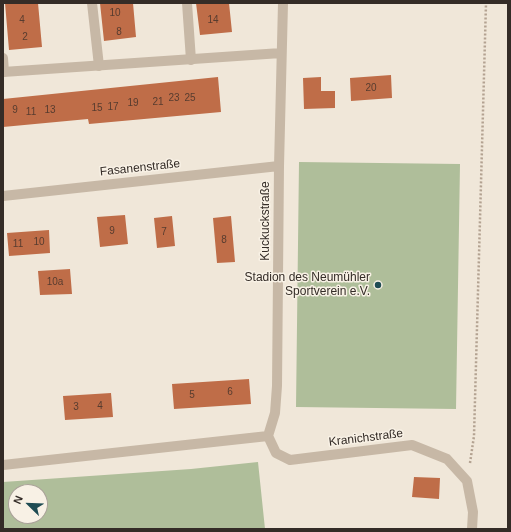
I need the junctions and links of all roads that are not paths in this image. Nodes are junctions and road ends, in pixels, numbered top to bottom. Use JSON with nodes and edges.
{"nodes":[{"id":1,"x":92,"y":3,"type":"edge"},
{"id":2,"x":187,"y":3,"type":"edge"},
{"id":3,"x":283,"y":3,"type":"edge"},
{"id":4,"x":281,"y":53,"type":"junction"},
{"id":5,"x":3,"y":58,"type":"edge"},
{"id":6,"x":190,"y":60,"type":"junction"},
{"id":7,"x":99,"y":66,"type":"junction"},
{"id":8,"x":4,"y":72,"type":"edge"},
{"id":9,"x":279,"y":166,"type":"junction"},
{"id":10,"x":3,"y":196,"type":"edge"},
{"id":11,"x":268,"y":436,"type":"junction"},
{"id":12,"x":3,"y":465,"type":"edge"},
{"id":13,"x":472,"y":529,"type":"edge"}],
"edges":[{"from":1,"to":7,"type":"street"},
{"from":2,"to":6,"type":"street"},
{"from":3,"to":4,"type":"street","name":"Kuckuckstraße"},
{"from":4,"to":6,"type":"street"},
{"from":4,"to":9,"type":"street","name":"Kuckuckstraße"},
{"from":5,"to":8,"type":"street"},
{"from":6,"to":7,"type":"street"},
{"from":7,"to":8,"type":"street"},
{"from":9,"to":10,"type":"street","name":"Fasanenstraße"},
{"from":9,"to":11,"type":"street","name":"Kuckuckstraße"},
{"from":11,"to":12,"type":"street"},
{"from":11,"to":13,"type":"street","name":"Kranichstraße"}]}
